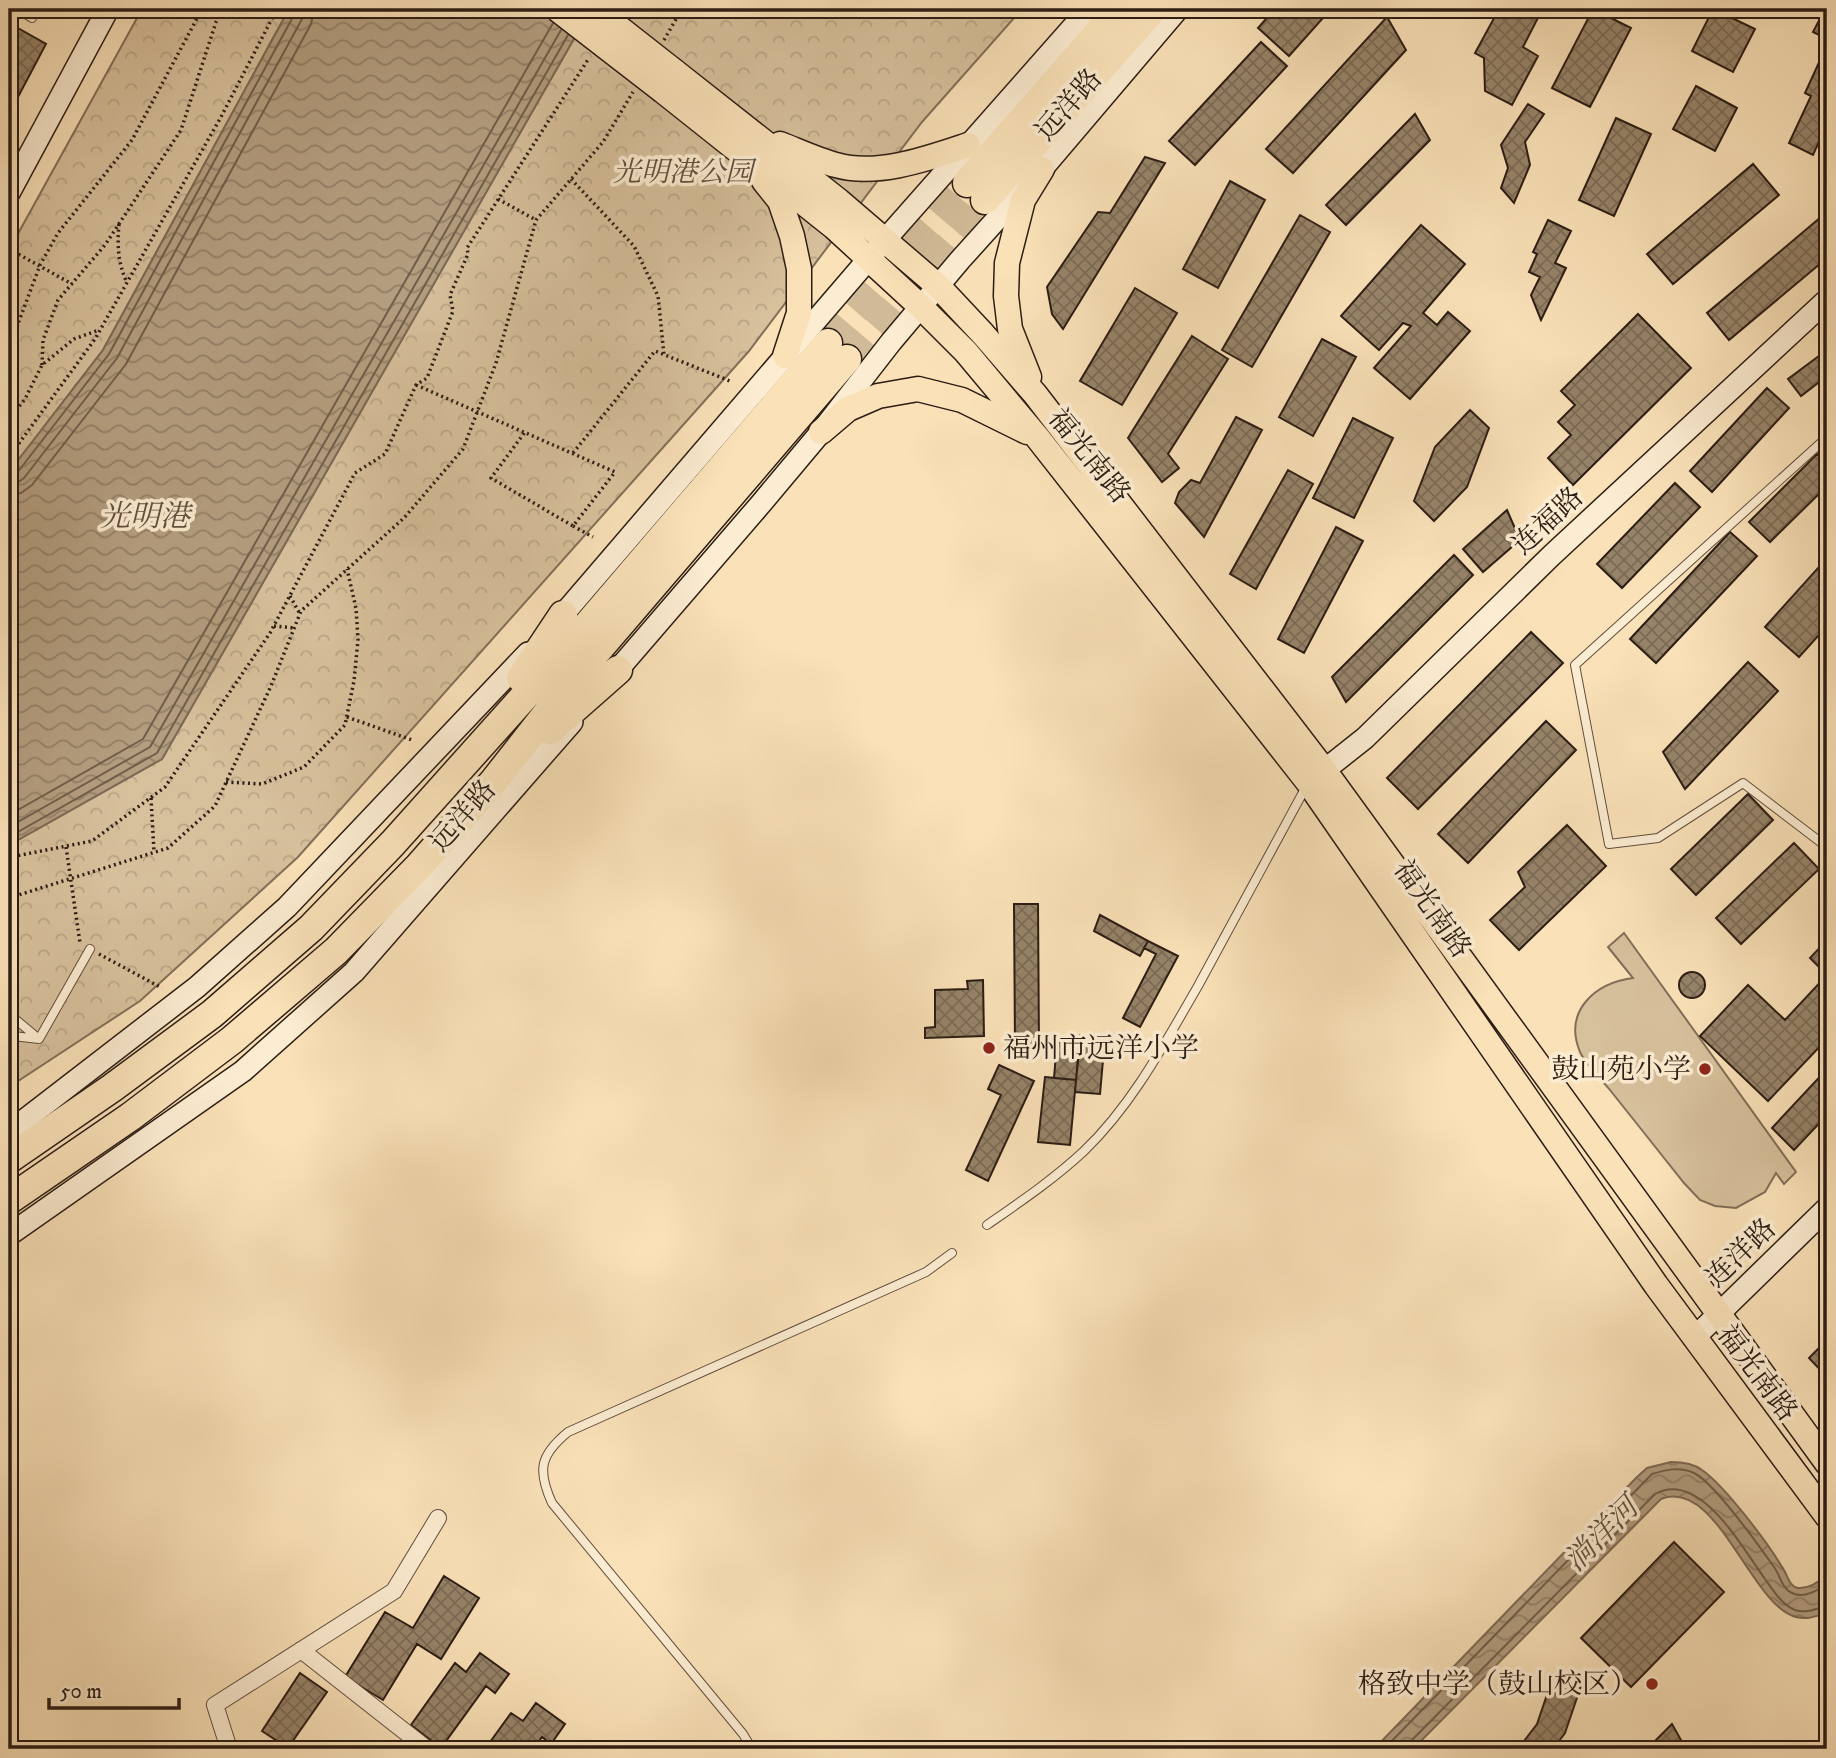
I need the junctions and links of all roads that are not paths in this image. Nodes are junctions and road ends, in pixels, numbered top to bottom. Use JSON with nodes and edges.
{"nodes":[{"id":1,"x":18,"y":9,"type":"edge"},
{"id":2,"x":108,"y":9,"type":"edge"},
{"id":3,"x":557,"y":9,"type":"edge"},
{"id":4,"x":595,"y":9,"type":"edge"},
{"id":5,"x":1089,"y":9,"type":"edge"},
{"id":6,"x":1119,"y":9,"type":"edge"},
{"id":7,"x":1153,"y":9,"type":"edge"},
{"id":8,"x":1178,"y":9,"type":"edge"},
{"id":9,"x":32,"y":18,"type":"dead end"},
{"id":10,"x":668,"y":81,"type":"junction"},
{"id":11,"x":751,"y":145,"type":"junction"},
{"id":12,"x":968,"y":145,"type":"junction"},
{"id":13,"x":1042,"y":169,"type":"junction"},
{"id":14,"x":9,"y":192,"type":"edge"},
{"id":15,"x":877,"y":250,"type":"junction"},
{"id":16,"x":938,"y":286,"type":"junction"},
{"id":17,"x":1827,"y":300,"type":"edge"},
{"id":18,"x":921,"y":307,"type":"junction"},
{"id":19,"x":785,"y":356,"type":"junction"},
{"id":20,"x":1035,"y":394,"type":"junction"},
{"id":21,"x":821,"y":432,"type":"junction"},
{"id":22,"x":1037,"y":437,"type":"junction"},
{"id":23,"x":1827,"y":443,"type":"edge"},
{"id":24,"x":563,"y":615,"type":"junction"},
{"id":25,"x":618,"y":670,"type":"junction"},
{"id":26,"x":466,"y":759,"type":"junction"},
{"id":27,"x":1316,"y":776,"type":"junction"},
{"id":28,"x":494,"y":781,"type":"junction"},
{"id":29,"x":1827,"y":847,"type":"edge"},
{"id":30,"x":90,"y":949,"type":"road end"},
{"id":31,"x":9,"y":1014,"type":"edge"},
{"id":32,"x":39,"y":1039,"type":"junction"},
{"id":33,"x":9,"y":1040,"type":"edge"},
{"id":34,"x":9,"y":1132,"type":"edge"},
{"id":35,"x":9,"y":1159,"type":"edge"},
{"id":36,"x":9,"y":1200,"type":"edge"},
{"id":37,"x":1827,"y":1208,"type":"edge"},
{"id":38,"x":987,"y":1225,"type":"dead end"},
{"id":39,"x":9,"y":1235,"type":"edge"},
{"id":40,"x":953,"y":1253,"type":"dead end"},
{"id":41,"x":1718,"y":1315,"type":"junction"},
{"id":42,"x":1693,"y":1338,"type":"junction"},
{"id":43,"x":1827,"y":1463,"type":"edge"},
{"id":44,"x":1827,"y":1516,"type":"edge"},
{"id":45,"x":438,"y":1518,"type":"dead end"},
{"id":46,"x":301,"y":1650,"type":"junction"},
{"id":47,"x":229,"y":1749,"type":"edge"},
{"id":48,"x":427,"y":1749,"type":"edge"},
{"id":49,"x":752,"y":1749,"type":"edge"}],
"edges":[{"from":1,"to":9,"type":"lane"},
{"from":2,"to":14,"type":"main road"},
{"from":3,"to":10,"type":"main road","bridge":true},
{"from":4,"to":10,"type":"main road","bridge":true},
{"from":5,"to":12,"type":"main road"},
{"from":6,"to":7,"type":"highway","name":"远洋路"},
{"from":8,"to":13,"type":"main road"},
{"from":10,"to":11,"type":"main road"},
{"from":11,"to":12,"type":"main road"},
{"from":11,"to":15,"type":"main road"},
{"from":11,"to":19,"type":"main road"},
{"from":12,"to":15,"type":"main road"},
{"from":13,"to":16,"type":"main road"},
{"from":13,"to":20,"type":"main road"},
{"from":15,"to":16,"type":"main road","name":"福光南路"},
{"from":15,"to":18,"type":"main road","name":"福光南路"},
{"from":15,"to":19,"type":"main road"},
{"from":16,"to":18,"type":"main road"},
{"from":16,"to":20,"type":"main road","name":"福光南路"},
{"from":17,"to":27,"type":"main road","name":"连福路"},
{"from":18,"to":21,"type":"main road"},
{"from":18,"to":22,"type":"main road","name":"福光南路"},
{"from":19,"to":24,"type":"main road"},
{"from":20,"to":27,"type":"main road","name":"福光南路"},
{"from":21,"to":22,"type":"main road"},
{"from":21,"to":25,"type":"main road"},
{"from":22,"to":27,"type":"main road","name":"福光南路"},
{"from":23,"to":29,"type":"lane"},
{"from":24,"to":26,"type":"highway"},
{"from":24,"to":34,"type":"main road"},
{"from":25,"to":28,"type":"highway"},
{"from":25,"to":39,"type":"main road"},
{"from":26,"to":28,"type":"highway","name":"远洋路"},
{"from":26,"to":35,"type":"highway","name":"远洋路"},
{"from":27,"to":38,"type":"lane"},
{"from":27,"to":41,"type":"main road","name":"福光南路"},
{"from":27,"to":42,"type":"main road","name":"福光南路"},
{"from":28,"to":36,"type":"highway","name":"远洋路"},
{"from":30,"to":32,"type":"lane"},
{"from":31,"to":32,"type":"lane"},
{"from":32,"to":33,"type":"lane"},
{"from":37,"to":41,"type":"main road","name":"连洋路"},
{"from":40,"to":49,"type":"lane"},
{"from":41,"to":42,"type":"main road","name":"连洋路"},
{"from":41,"to":43,"type":"main road","name":"福光南路"},
{"from":42,"to":44,"type":"main road","name":"福光南路"},
{"from":45,"to":46,"type":"street"},
{"from":46,"to":47,"type":"street"},
{"from":46,"to":48,"type":"street"}]}
